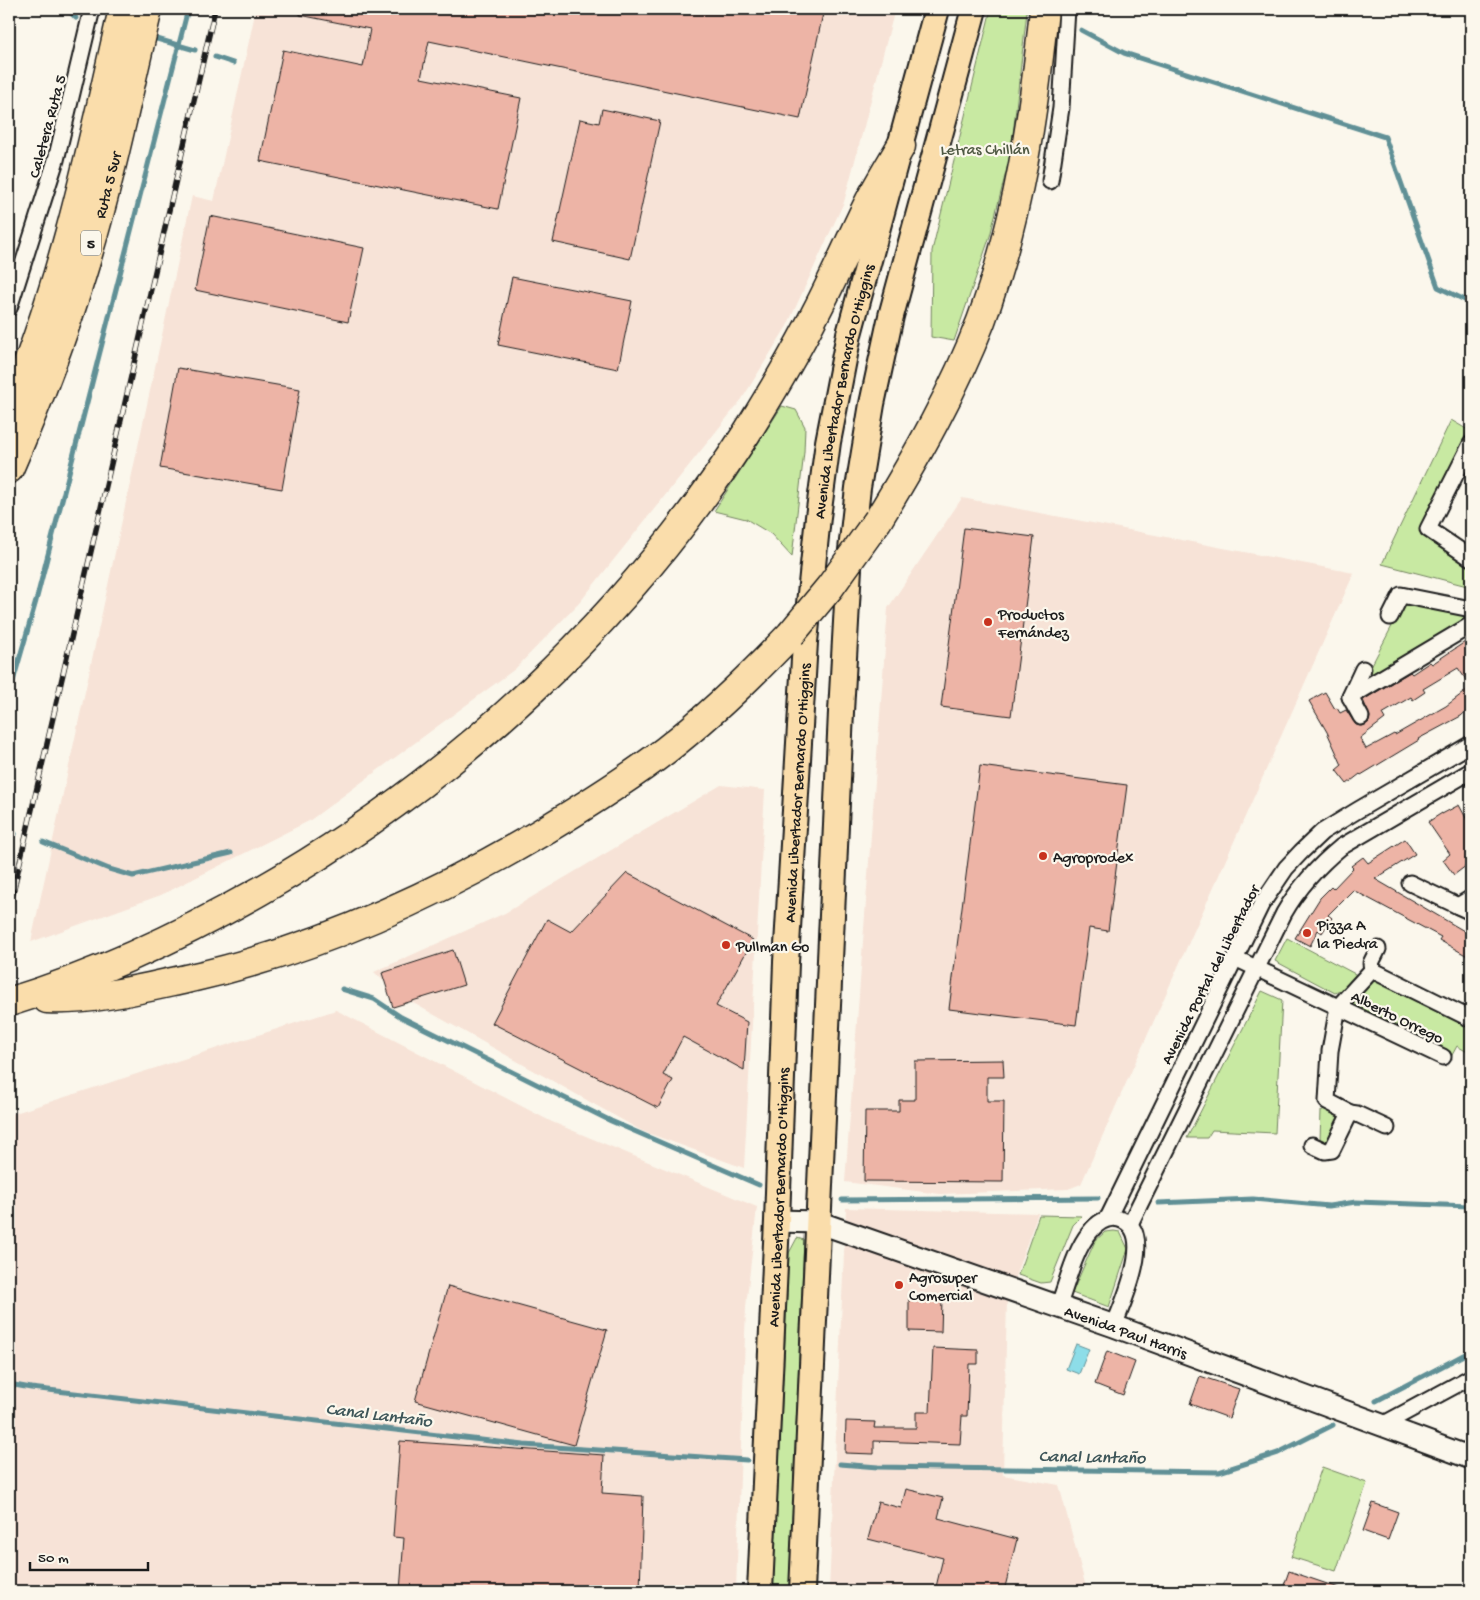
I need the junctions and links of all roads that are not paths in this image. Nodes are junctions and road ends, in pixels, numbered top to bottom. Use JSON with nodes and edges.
{"nodes":[{"id":1,"x":92,"y":9,"type":"edge"},
{"id":2,"x":123,"y":9,"type":"edge"},
{"id":3,"x":148,"y":9,"type":"edge"},
{"id":4,"x":937,"y":9,"type":"edge"},
{"id":5,"x":974,"y":9,"type":"edge"},
{"id":6,"x":1044,"y":9,"type":"edge"},
{"id":7,"x":1068,"y":9,"type":"edge"},
{"id":8,"x":901,"y":146,"type":"junction"},
{"id":9,"x":1050,"y":181,"type":"dead end"},
{"id":10,"x":9,"y":308,"type":"edge"},
{"id":11,"x":9,"y":411,"type":"edge"},
{"id":12,"x":1471,"y":444,"type":"edge"},
{"id":13,"x":9,"y":469,"type":"edge"},
{"id":14,"x":1471,"y":558,"type":"edge"},
{"id":15,"x":1471,"y":609,"type":"edge"},
{"id":16,"x":1390,"y":617,"type":"dead end"},
{"id":17,"x":1471,"y":625,"type":"edge"},
{"id":18,"x":1363,"y":669,"type":"dead end"},
{"id":19,"x":1350,"y":697,"type":"junction"},
{"id":20,"x":1361,"y":717,"type":"dead end"},
{"id":21,"x":1471,"y":744,"type":"edge"},
{"id":22,"x":1454,"y":754,"type":"junction"},
{"id":23,"x":1469,"y":776,"type":"edge"},
{"id":24,"x":1410,"y":883,"type":"dead end"},
{"id":25,"x":1467,"y":905,"type":"edge"},
{"id":26,"x":1378,"y":949,"type":"dead end"},
{"id":27,"x":1235,"y":958,"type":"junction"},
{"id":28,"x":1257,"y":968,"type":"junction"},
{"id":29,"x":1372,"y":970,"type":"junction"},
{"id":30,"x":14,"y":1000,"type":"edge"},
{"id":31,"x":1338,"y":1007,"type":"junction"},
{"id":32,"x":1471,"y":1019,"type":"edge"},
{"id":33,"x":1443,"y":1057,"type":"dead end"},
{"id":34,"x":1350,"y":1113,"type":"junction"},
{"id":35,"x":1386,"y":1128,"type":"dead end"},
{"id":36,"x":1312,"y":1145,"type":"dead end"},
{"id":37,"x":1108,"y":1218,"type":"junction"},
{"id":38,"x":777,"y":1221,"type":"junction"},
{"id":39,"x":818,"y":1222,"type":"junction"},
{"id":40,"x":1130,"y":1224,"type":"junction"},
{"id":41,"x":1058,"y":1307,"type":"junction"},
{"id":42,"x":1114,"y":1326,"type":"junction"},
{"id":43,"x":1471,"y":1377,"type":"edge"},
{"id":44,"x":1382,"y":1425,"type":"junction"},
{"id":45,"x":1471,"y":1458,"type":"edge"},
{"id":46,"x":760,"y":1591,"type":"edge"},
{"id":47,"x":802,"y":1591,"type":"edge"}],
"edges":[{"from":1,"to":10,"type":"street","name":"Caletera Ruta 5"},
{"from":2,"to":11,"type":"highway","name":"Ruta 5 Sur","number":"5"},
{"from":3,"to":13,"type":"highway","name":"Ruta 5 Sur","number":"5"},
{"from":4,"to":8,"type":"main road","name":"Avenida Libertador Bernardo O'Higgins"},
{"from":5,"to":39,"type":"main road","name":"Avenida Libertador Bernardo O'Higgins"},
{"from":6,"to":30,"type":"highway","bridge":true},
{"from":7,"to":9,"type":"street"},
{"from":8,"to":30,"type":"highway"},
{"from":8,"to":38,"type":"main road","name":"Avenida Libertador Bernardo O'Higgins"},
{"from":12,"to":14,"type":"street"},
{"from":15,"to":16,"type":"street"},
{"from":17,"to":19,"type":"street"},
{"from":18,"to":19,"type":"street"},
{"from":19,"to":20,"type":"street"},
{"from":21,"to":22,"type":"street","name":"Avenida Portal del Libertador"},
{"from":22,"to":23,"type":"street"},
{"from":22,"to":27,"type":"street","name":"Avenida Portal del Libertador"},
{"from":23,"to":28,"type":"street"},
{"from":24,"to":25,"type":"street"},
{"from":26,"to":29,"type":"street","name":"Alberto Orrego"},
{"from":27,"to":28,"type":"street","name":"Alberto Orrego"},
{"from":27,"to":37,"type":"street","name":"Avenida Portal del Libertador"},
{"from":28,"to":31,"type":"street","name":"Alberto Orrego"},
{"from":28,"to":40,"type":"street"},
{"from":29,"to":31,"type":"street","name":"Alberto Orrego"},
{"from":29,"to":32,"type":"street","name":"Alberto Orrego"},
{"from":31,"to":33,"type":"street","name":"Alberto Orrego"},
{"from":31,"to":34,"type":"street","name":"Alberto Orrego"},
{"from":34,"to":35,"type":"street","name":"Alberto Orrego"},
{"from":34,"to":36,"type":"street"},
{"from":37,"to":40,"type":"street"},
{"from":37,"to":41,"type":"street","name":"Avenida Portal del Libertador"},
{"from":38,"to":39,"type":"main road","name":"Avenida Paul Harris"},
{"from":38,"to":46,"type":"main road","name":"Avenida Libertador Bernardo O'Higgins"},
{"from":39,"to":41,"type":"main road","name":"Avenida Paul Harris"},
{"from":39,"to":47,"type":"main road","name":"Avenida Libertador Bernardo O'Higgins"},
{"from":40,"to":42,"type":"street"},
{"from":41,"to":42,"type":"main road","name":"Avenida Paul Harris"},
{"from":42,"to":44,"type":"main road","name":"Avenida Paul Harris"},
{"from":43,"to":44,"type":"street"},
{"from":44,"to":45,"type":"main road","name":"Avenida Paul Harris"}]}
